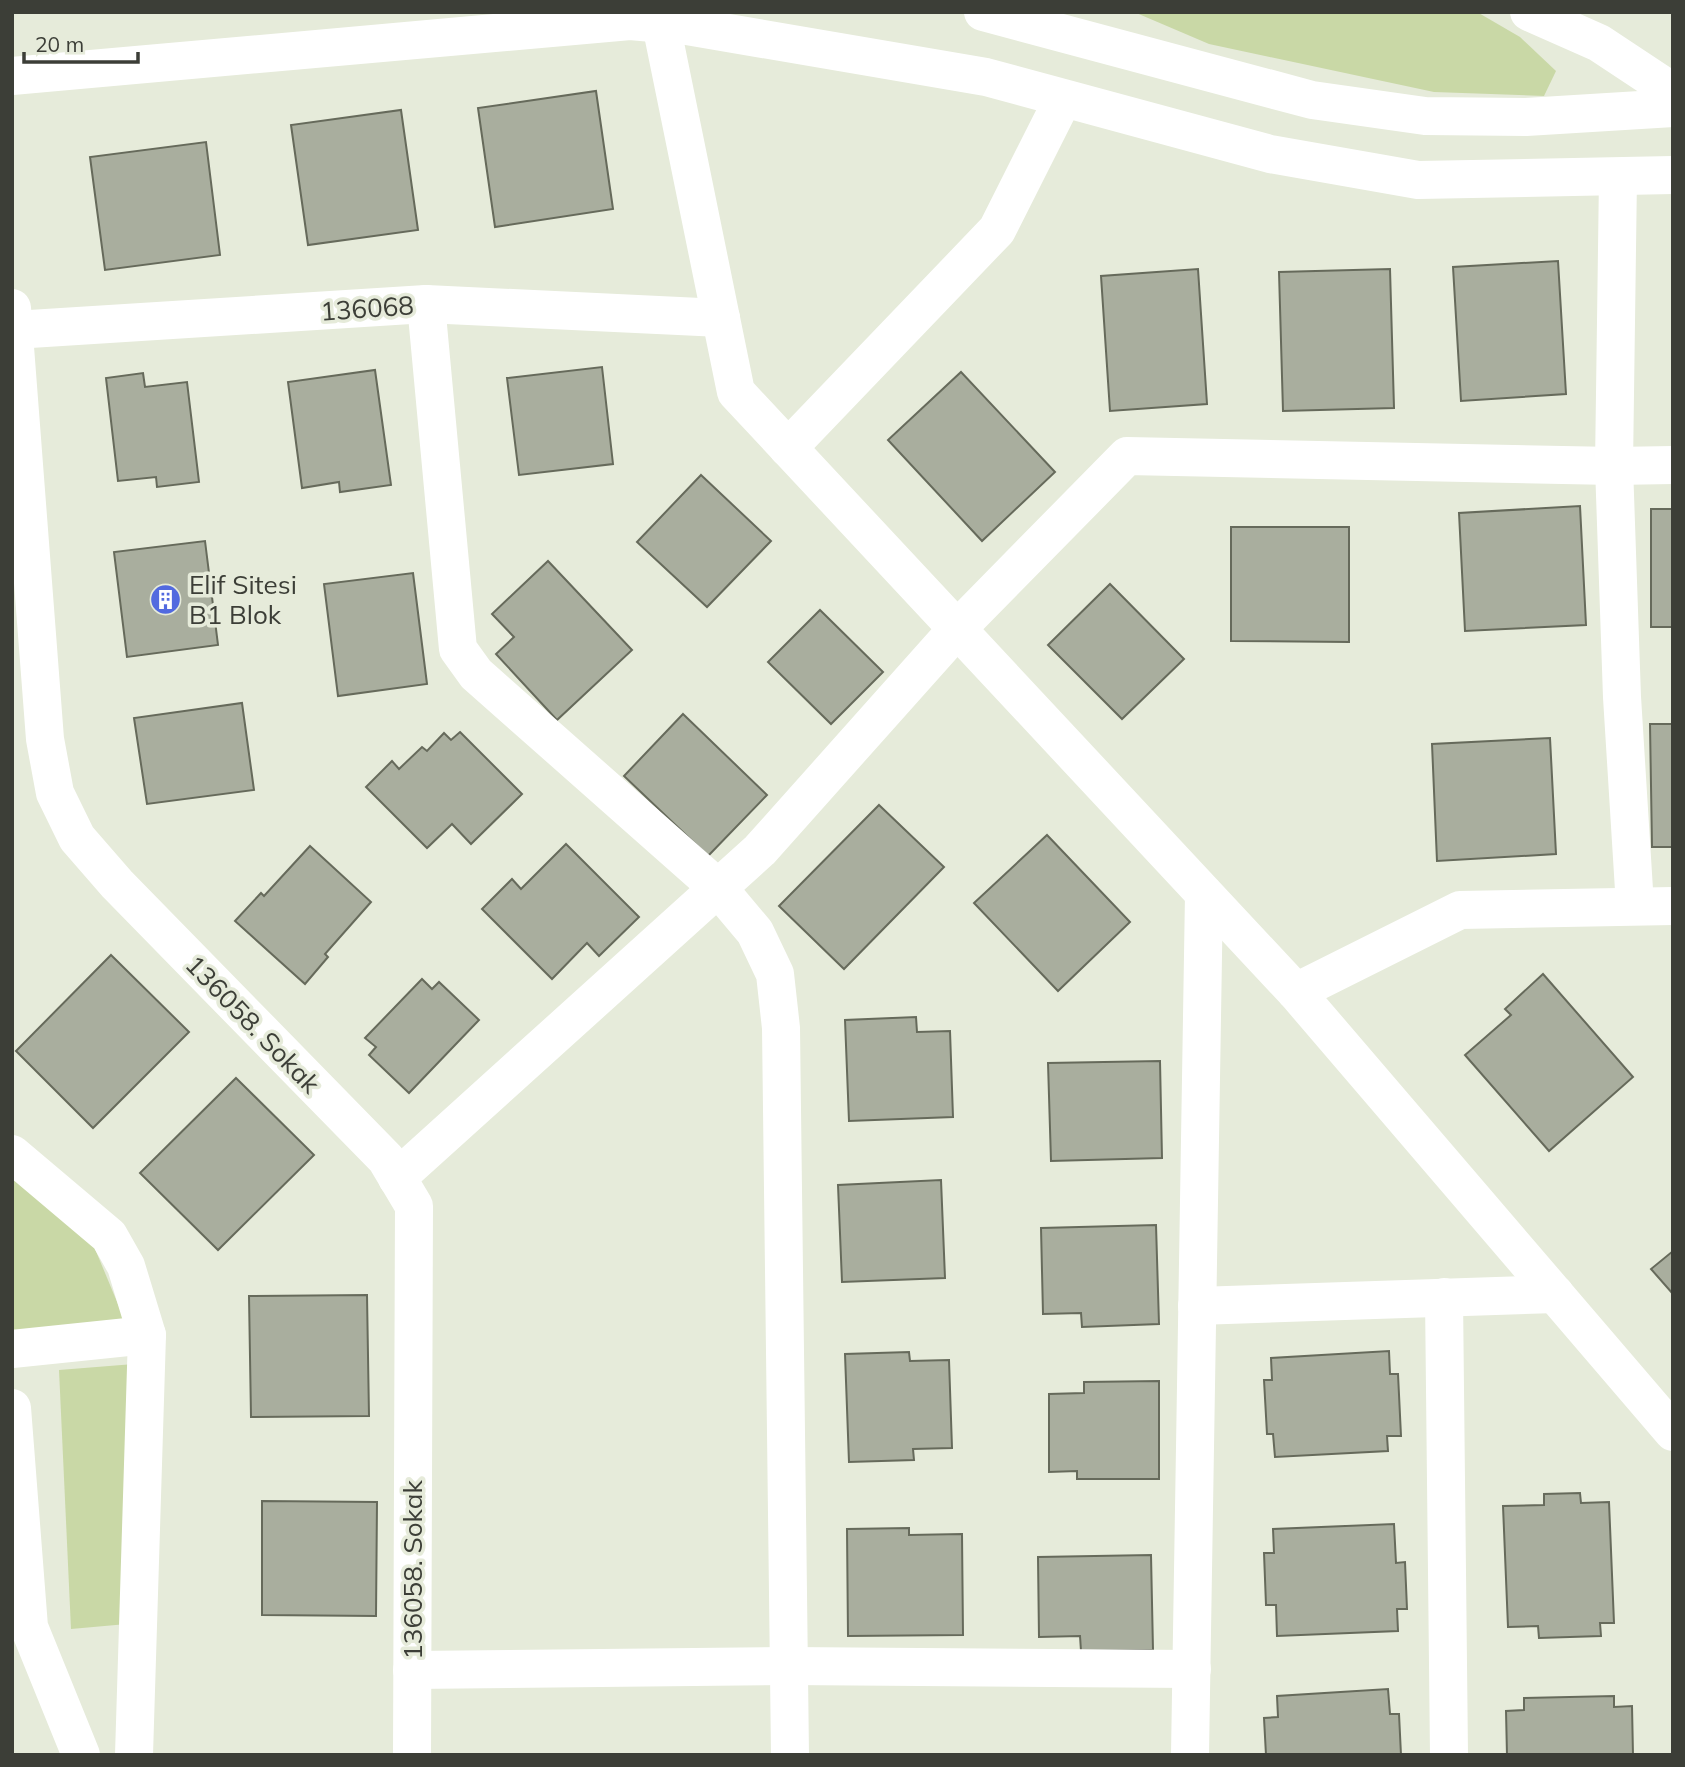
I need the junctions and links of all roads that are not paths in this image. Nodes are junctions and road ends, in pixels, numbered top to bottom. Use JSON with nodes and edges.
{"nodes":[{"id":1,"x":983,"y":12,"type":"edge"},
{"id":2,"x":1529,"y":12,"type":"edge"},
{"id":3,"x":661,"y":24,"type":"junction"},
{"id":4,"x":12,"y":76,"type":"edge"},
{"id":5,"x":1673,"y":92,"type":"edge"},
{"id":6,"x":1063,"y":99,"type":"junction"},
{"id":7,"x":1673,"y":108,"type":"edge"},
{"id":8,"x":1673,"y":175,"type":"edge"},
{"id":9,"x":1618,"y":177,"type":"junction"},
{"id":10,"x":426,"y":304,"type":"junction"},
{"id":11,"x":721,"y":318,"type":"junction"},
{"id":12,"x":13,"y":319,"type":"edge"},
{"id":13,"x":788,"y":448,"type":"junction"},
{"id":14,"x":1673,"y":465,"type":"edge"},
{"id":15,"x":1615,"y":467,"type":"junction"},
{"id":16,"x":958,"y":628,"type":"junction"},
{"id":17,"x":28,"y":716,"type":"edge"},
{"id":18,"x":718,"y":888,"type":"junction"},
{"id":19,"x":1204,"y":894,"type":"junction"},
{"id":20,"x":1635,"y":906,"type":"junction"},
{"id":21,"x":1673,"y":906,"type":"edge"},
{"id":22,"x":1296,"y":992,"type":"junction"},
{"id":23,"x":12,"y":1154,"type":"edge"},
{"id":24,"x":397,"y":1178,"type":"junction"},
{"id":25,"x":1555,"y":1294,"type":"junction"},
{"id":26,"x":1444,"y":1297,"type":"junction"},
{"id":27,"x":1197,"y":1306,"type":"junction"},
{"id":28,"x":148,"y":1335,"type":"junction"},
{"id":29,"x":12,"y":1349,"type":"edge"},
{"id":30,"x":12,"y":1408,"type":"edge"},
{"id":31,"x":1673,"y":1432,"type":"edge"},
{"id":32,"x":20,"y":1627,"type":"edge"},
{"id":33,"x":789,"y":1666,"type":"junction"},
{"id":34,"x":1192,"y":1669,"type":"junction"},
{"id":35,"x":412,"y":1670,"type":"junction"},
{"id":36,"x":81,"y":1755,"type":"edge"},
{"id":37,"x":134,"y":1755,"type":"edge"},
{"id":38,"x":412,"y":1755,"type":"edge"},
{"id":39,"x":790,"y":1755,"type":"edge"},
{"id":40,"x":1190,"y":1755,"type":"edge"},
{"id":41,"x":1449,"y":1755,"type":"edge"}],
"edges":[{"from":1,"to":7,"type":"street"},
{"from":2,"to":5,"type":"street"},
{"from":3,"to":4,"type":"street"},
{"from":3,"to":6,"type":"street"},
{"from":3,"to":11,"type":"street"},
{"from":6,"to":9,"type":"street"},
{"from":6,"to":13,"type":"street"},
{"from":8,"to":9,"type":"street"},
{"from":9,"to":15,"type":"street"},
{"from":10,"to":11,"type":"street","name":"136068"},
{"from":10,"to":12,"type":"street","name":"136068"},
{"from":10,"to":18,"type":"street"},
{"from":11,"to":13,"type":"street"},
{"from":12,"to":17,"type":"street","name":"136058. Sokak"},
{"from":13,"to":16,"type":"street"},
{"from":14,"to":15,"type":"street"},
{"from":15,"to":16,"type":"street"},
{"from":15,"to":20,"type":"street"},
{"from":16,"to":18,"type":"street"},
{"from":16,"to":19,"type":"street"},
{"from":17,"to":24,"type":"street","name":"136058. Sokak"},
{"from":18,"to":24,"type":"street"},
{"from":18,"to":33,"type":"street"},
{"from":19,"to":22,"type":"street"},
{"from":19,"to":27,"type":"street"},
{"from":20,"to":21,"type":"street"},
{"from":20,"to":22,"type":"street"},
{"from":22,"to":25,"type":"street"},
{"from":23,"to":28,"type":"street"},
{"from":24,"to":35,"type":"street","name":"136058. Sokak"},
{"from":25,"to":26,"type":"street"},
{"from":25,"to":31,"type":"street"},
{"from":26,"to":27,"type":"street"},
{"from":26,"to":41,"type":"street"},
{"from":27,"to":34,"type":"street"},
{"from":28,"to":29,"type":"street"},
{"from":28,"to":37,"type":"street"},
{"from":30,"to":32,"type":"street"},
{"from":32,"to":36,"type":"street"},
{"from":33,"to":34,"type":"street"},
{"from":33,"to":35,"type":"street"},
{"from":33,"to":39,"type":"street"},
{"from":34,"to":40,"type":"street"},
{"from":35,"to":38,"type":"street","name":"136058. Sokak"}]}
